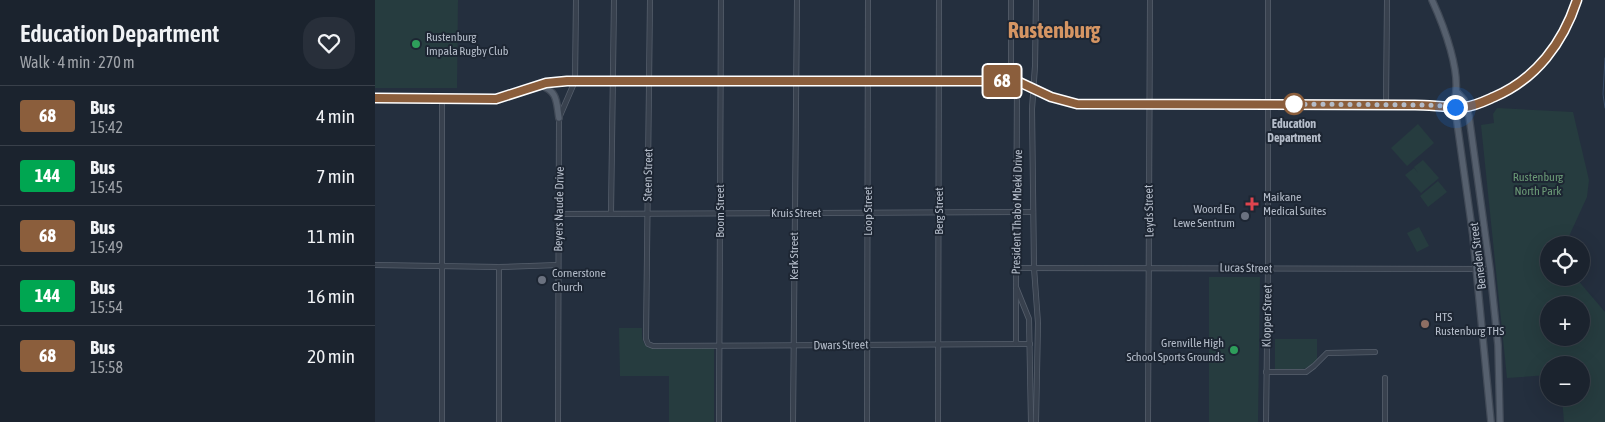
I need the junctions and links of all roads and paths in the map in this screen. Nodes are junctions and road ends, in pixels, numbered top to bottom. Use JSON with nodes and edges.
{"nodes":[{"id":1,"x":576,"y":0,"type":"edge"},
{"id":2,"x":614,"y":0,"type":"edge"},
{"id":3,"x":650,"y":0,"type":"edge"},
{"id":4,"x":721,"y":0,"type":"edge"},
{"id":5,"x":797,"y":0,"type":"edge"},
{"id":6,"x":868,"y":0,"type":"edge"},
{"id":7,"x":939,"y":0,"type":"edge"},
{"id":8,"x":1011,"y":0,"type":"edge"},
{"id":9,"x":1036,"y":0,"type":"edge"},
{"id":10,"x":1150,"y":0,"type":"edge"},
{"id":11,"x":1268,"y":0,"type":"edge"},
{"id":12,"x":1387,"y":0,"type":"edge"},
{"id":13,"x":1432,"y":0,"type":"edge"},
{"id":14,"x":1577,"y":0,"type":"edge"},
{"id":15,"x":575,"y":81,"type":"junction"},
{"id":16,"x":796,"y":81,"type":"junction"},
{"id":17,"x":939,"y":81,"type":"junction"},
{"id":18,"x":1017,"y":81,"type":"junction"},
{"id":19,"x":613,"y":82,"type":"junction"},
{"id":20,"x":649,"y":82,"type":"junction"},
{"id":21,"x":720,"y":82,"type":"junction"},
{"id":22,"x":869,"y":82,"type":"junction"},
{"id":23,"x":540,"y":85,"type":"junction"},
{"id":24,"x":1033,"y":91,"type":"junction"},
{"id":25,"x":1457,"y":92,"type":"junction"},
{"id":26,"x":375,"y":98,"type":"edge"},
{"id":27,"x":442,"y":98,"type":"junction"},
{"id":28,"x":1149,"y":104,"type":"junction"},
{"id":29,"x":1268,"y":104,"type":"junction"},
{"id":30,"x":1386,"y":105,"type":"junction"},
{"id":31,"x":1455,"y":107,"type":"junction"},
{"id":32,"x":1467,"y":107,"type":"junction"},
{"id":33,"x":559,"y":118,"type":"junction"},
{"id":34,"x":1017,"y":211,"type":"junction"},
{"id":35,"x":720,"y":212,"type":"junction"},
{"id":36,"x":939,"y":212,"type":"junction"},
{"id":37,"x":1033,"y":212,"type":"junction"},
{"id":38,"x":611,"y":213,"type":"junction"},
{"id":39,"x":648,"y":213,"type":"junction"},
{"id":40,"x":794,"y":213,"type":"junction"},
{"id":41,"x":869,"y":213,"type":"junction"},
{"id":42,"x":560,"y":214,"type":"junction"},
{"id":43,"x":375,"y":265,"type":"edge"},
{"id":44,"x":558,"y":265,"type":"junction"},
{"id":45,"x":442,"y":266,"type":"junction"},
{"id":46,"x":499,"y":266,"type":"junction"},
{"id":47,"x":1017,"y":268,"type":"junction"},
{"id":48,"x":1034,"y":268,"type":"junction"},
{"id":49,"x":1150,"y":268,"type":"junction"},
{"id":50,"x":1490,"y":268,"type":"junction"},
{"id":51,"x":1268,"y":269,"type":"junction"},
{"id":52,"x":1476,"y":269,"type":"junction"},
{"id":53,"x":1016,"y":287,"type":"junction"},
{"id":54,"x":1016,"y":343,"type":"junction"},
{"id":55,"x":867,"y":344,"type":"junction"},
{"id":56,"x":938,"y":344,"type":"junction"},
{"id":57,"x":1030,"y":344,"type":"junction"},
{"id":58,"x":719,"y":345,"type":"junction"},
{"id":59,"x":794,"y":345,"type":"junction"},
{"id":60,"x":653,"y":346,"type":"joint"},
{"id":61,"x":1375,"y":352,"type":"dead end"},
{"id":62,"x":1266,"y":372,"type":"junction"},
{"id":63,"x":1385,"y":378,"type":"dead end"},
{"id":64,"x":443,"y":422,"type":"edge"},
{"id":65,"x":499,"y":422,"type":"edge"},
{"id":66,"x":558,"y":422,"type":"edge"},
{"id":67,"x":719,"y":422,"type":"edge"},
{"id":68,"x":793,"y":422,"type":"edge"},
{"id":69,"x":867,"y":422,"type":"edge"},
{"id":70,"x":938,"y":422,"type":"edge"},
{"id":71,"x":1031,"y":422,"type":"edge"},
{"id":72,"x":1037,"y":422,"type":"edge"},
{"id":73,"x":1148,"y":422,"type":"edge"},
{"id":74,"x":1266,"y":422,"type":"edge"},
{"id":75,"x":1385,"y":422,"type":"edge"},
{"id":76,"x":1491,"y":422,"type":"edge"},
{"id":77,"x":1500,"y":422,"type":"edge"}],
"edges":[{"from":1,"to":15,"type":"street","name":"Beyers Naude Drive"},
{"from":2,"to":19,"type":"street"},
{"from":3,"to":20,"type":"street","name":"Steen Street"},
{"from":4,"to":21,"type":"street","name":"Boom Street"},
{"from":5,"to":16,"type":"street","name":"Kerk Street"},
{"from":6,"to":22,"type":"street","name":"Loop Street"},
{"from":7,"to":17,"type":"street","name":"Berg Street"},
{"from":8,"to":18,"type":"street","name":"President Thabo Mbeki Drive"},
{"from":9,"to":24,"type":"street","name":"President Thabo Mbeki Drive"},
{"from":10,"to":28,"type":"street","name":"Leyds Street"},
{"from":11,"to":29,"type":"street","name":"Klopper Street"},
{"from":12,"to":30,"type":"street"},
{"from":13,"to":25,"type":"main road","name":"Beneden Street"},
{"from":14,"to":32,"type":"main road"},
{"from":15,"to":19,"type":"main road"},
{"from":15,"to":23,"type":"main road"},
{"from":15,"to":33,"type":"street","name":"Beyers Naude Drive"},
{"from":16,"to":21,"type":"main road"},
{"from":16,"to":22,"type":"main road"},
{"from":16,"to":40,"type":"street","name":"Kerk Street"},
{"from":17,"to":18,"type":"main road"},
{"from":17,"to":22,"type":"main road"},
{"from":17,"to":36,"type":"street","name":"Berg Street"},
{"from":18,"to":24,"type":"main road"},
{"from":18,"to":34,"type":"street","name":"President Thabo Mbeki Drive"},
{"from":19,"to":20,"type":"main road"},
{"from":19,"to":38,"type":"street"},
{"from":20,"to":21,"type":"main road"},
{"from":20,"to":39,"type":"street","name":"Steen Street"},
{"from":21,"to":35,"type":"street","name":"Boom Street"},
{"from":22,"to":41,"type":"street","name":"Loop Street"},
{"from":23,"to":27,"type":"main road"},
{"from":23,"to":33,"type":"main road"},
{"from":24,"to":28,"type":"main road"},
{"from":24,"to":37,"type":"street","name":"President Thabo Mbeki Drive"},
{"from":25,"to":31,"type":"main road","name":"Beneden Street"},
{"from":25,"to":32,"type":"main road","name":"Beneden Street"},
{"from":26,"to":27,"type":"main road"},
{"from":27,"to":45,"type":"street"},
{"from":28,"to":29,"type":"main road"},
{"from":28,"to":49,"type":"street","name":"Leyds Street"},
{"from":29,"to":30,"type":"main road"},
{"from":29,"to":51,"type":"street","name":"Klopper Street"},
{"from":30,"to":31,"type":"main road"},
{"from":31,"to":32,"type":"main road"},
{"from":31,"to":52,"type":"main road","name":"Beneden Street"},
{"from":32,"to":50,"type":"main road","name":"Beneden Street"},
{"from":33,"to":42,"type":"street","name":"Beyers Naude Drive"},
{"from":34,"to":36,"type":"street","name":"Kruis Street"},
{"from":34,"to":37,"type":"street","name":"Kruis Street"},
{"from":34,"to":47,"type":"street","name":"President Thabo Mbeki Drive"},
{"from":35,"to":39,"type":"street","name":"Kruis Street"},
{"from":35,"to":40,"type":"street","name":"Kruis Street"},
{"from":35,"to":58,"type":"street","name":"Boom Street"},
{"from":36,"to":41,"type":"street","name":"Kruis Street"},
{"from":36,"to":56,"type":"street","name":"Berg Street"},
{"from":37,"to":48,"type":"street","name":"President Thabo Mbeki Drive"},
{"from":38,"to":39,"type":"street","name":"Kruis Street"},
{"from":38,"to":42,"type":"street","name":"Kruis Street"},
{"from":39,"to":60,"type":"street","name":"Steen Street"},
{"from":40,"to":41,"type":"street","name":"Kruis Street"},
{"from":40,"to":59,"type":"street","name":"Kerk Street"},
{"from":41,"to":55,"type":"street","name":"Loop Street"},
{"from":42,"to":44,"type":"street","name":"Beyers Naude Drive"},
{"from":43,"to":45,"type":"street"},
{"from":44,"to":46,"type":"street"},
{"from":44,"to":66,"type":"street","name":"Beyers Naude Drive"},
{"from":45,"to":46,"type":"street"},
{"from":45,"to":64,"type":"street"},
{"from":46,"to":65,"type":"street"},
{"from":47,"to":48,"type":"street","name":"Lucas Street"},
{"from":47,"to":53,"type":"street","name":"President Thabo Mbeki Drive"},
{"from":48,"to":49,"type":"street","name":"Lucas Street"},
{"from":48,"to":72,"type":"street","name":"President Thabo Mbeki Drive"},
{"from":49,"to":51,"type":"street","name":"Lucas Street"},
{"from":49,"to":73,"type":"street","name":"Leyds Street"},
{"from":50,"to":52,"type":"street","name":"Lucas Street"},
{"from":50,"to":77,"type":"main road","name":"Beneden Street"},
{"from":51,"to":52,"type":"street","name":"Lucas Street"},
{"from":51,"to":62,"type":"street","name":"Klopper Street"},
{"from":52,"to":76,"type":"main road","name":"Beneden Street"},
{"from":53,"to":54,"type":"street"},
{"from":53,"to":57,"type":"street","name":"President Thabo Mbeki Drive"},
{"from":54,"to":56,"type":"street","name":"Dwars Street"},
{"from":54,"to":57,"type":"street","name":"Dwars Street"},
{"from":55,"to":56,"type":"street","name":"Dwars Street"},
{"from":55,"to":59,"type":"street","name":"Dwars Street"},
{"from":55,"to":69,"type":"street","name":"Loop Street"},
{"from":56,"to":70,"type":"street","name":"Berg Street"},
{"from":57,"to":71,"type":"street","name":"President Thabo Mbeki Drive"},
{"from":58,"to":59,"type":"street","name":"Dwars Street"},
{"from":58,"to":60,"type":"street","name":"Dwars Street"},
{"from":58,"to":67,"type":"street","name":"Boom Street"},
{"from":59,"to":68,"type":"street","name":"Kerk Street"},
{"from":61,"to":62,"type":"street"},
{"from":62,"to":74,"type":"street","name":"Klopper Street"},
{"from":63,"to":75,"type":"street"}]}
